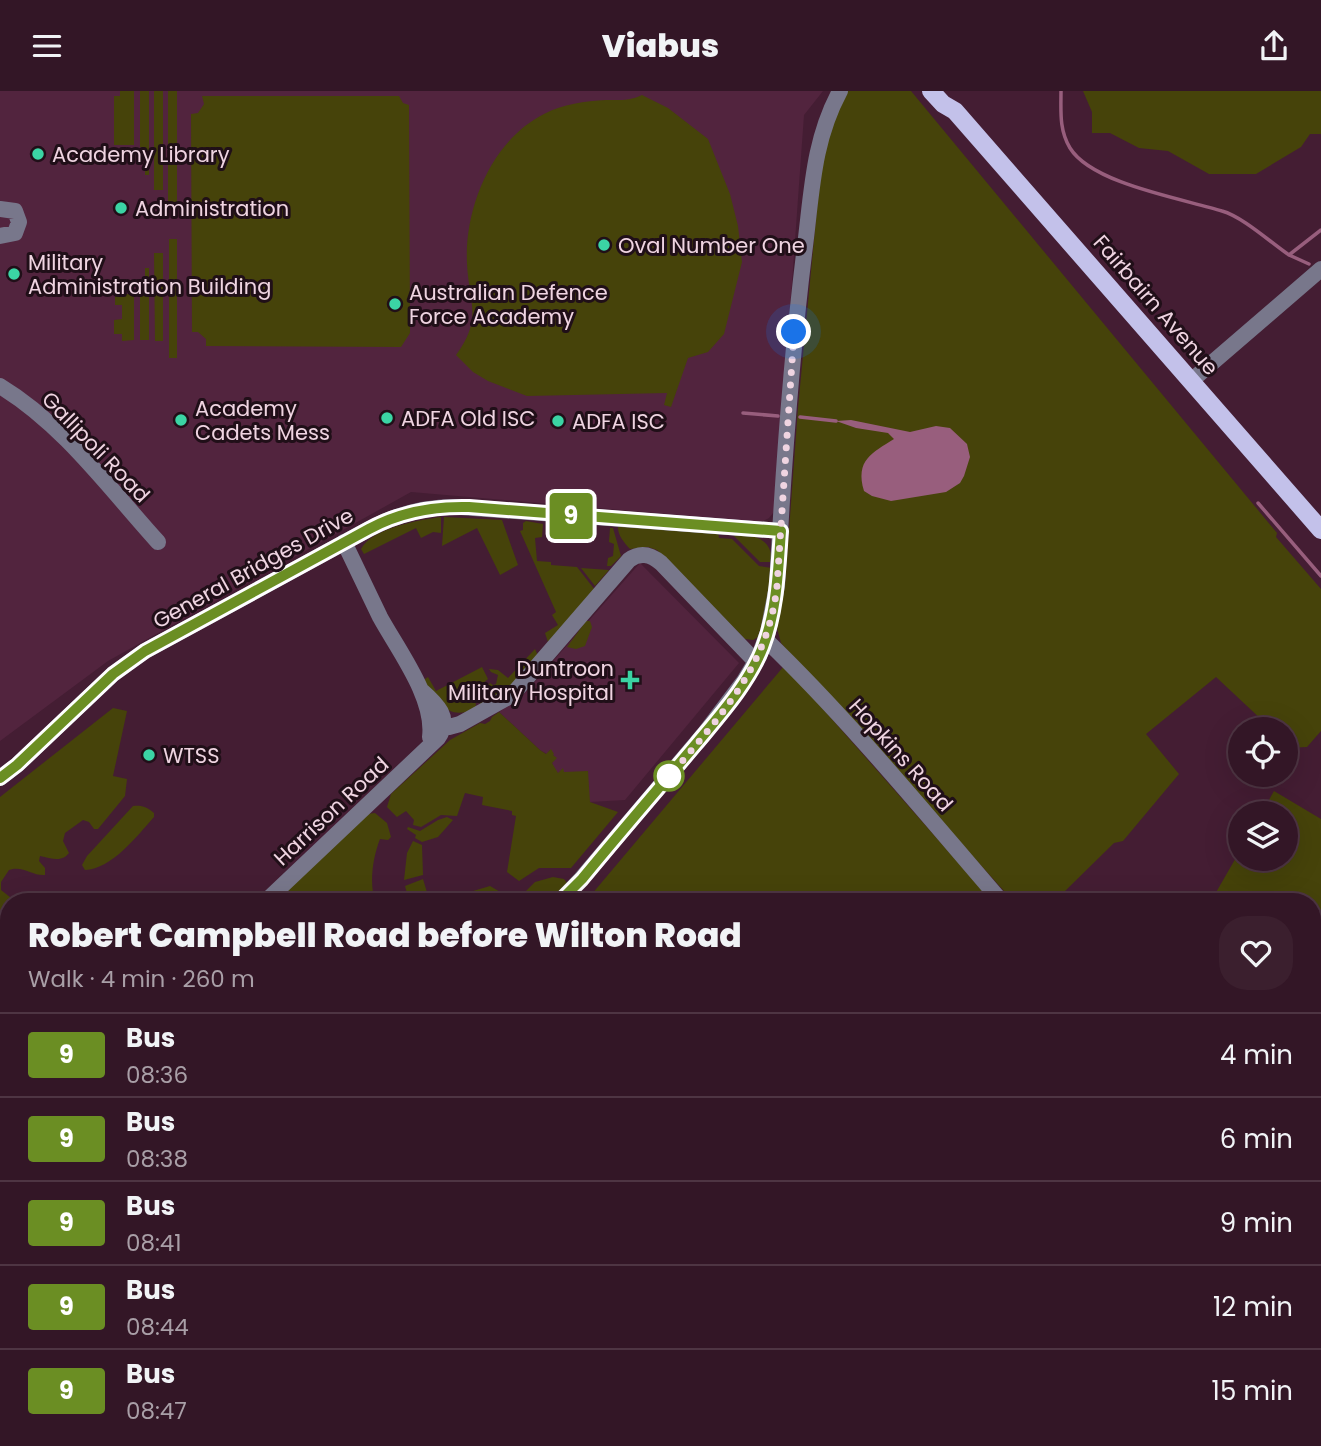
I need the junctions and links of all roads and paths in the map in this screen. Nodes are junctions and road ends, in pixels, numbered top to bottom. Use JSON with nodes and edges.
{"nodes":[{"id":1,"x":840,"y":91,"type":"edge"},
{"id":2,"x":931,"y":91,"type":"edge"},
{"id":3,"x":944,"y":91,"type":"edge"},
{"id":4,"x":955,"y":111,"type":"junction"},
{"id":5,"x":0,"y":209,"type":"edge"},
{"id":6,"x":0,"y":236,"type":"edge"},
{"id":7,"x":1321,"y":269,"type":"edge"},
{"id":8,"x":1191,"y":381,"type":"junction"},
{"id":9,"x":0,"y":386,"type":"edge"},
{"id":10,"x":1321,"y":530,"type":"edge"},
{"id":11,"x":781,"y":531,"type":"junction"},
{"id":12,"x":158,"y":542,"type":"dead end"},
{"id":13,"x":344,"y":542,"type":"junction"},
{"id":14,"x":766,"y":640,"type":"junction"},
{"id":15,"x":756,"y":662,"type":"junction"},
{"id":16,"x":437,"y":727,"type":"junction"},
{"id":17,"x":0,"y":778,"type":"edge"},
{"id":18,"x":274,"y":893,"type":"edge"},
{"id":19,"x":568,"y":893,"type":"edge"},
{"id":20,"x":995,"y":893,"type":"edge"}],
"edges":[{"from":1,"to":11,"type":"street"},
{"from":2,"to":4,"type":"main road","name":"Fairbairn Avenue"},
{"from":3,"to":4,"type":"main road","name":"Fairbairn Avenue"},
{"from":4,"to":8,"type":"main road","name":"Fairbairn Avenue"},
{"from":5,"to":6,"type":"street"},
{"from":7,"to":8,"type":"street"},
{"from":8,"to":10,"type":"main road","name":"Fairbairn Avenue"},
{"from":9,"to":12,"type":"street","name":"Gallipoli Road"},
{"from":11,"to":13,"type":"street","name":"General Bridges Drive"},
{"from":11,"to":14,"type":"street"},
{"from":13,"to":16,"type":"street"},
{"from":13,"to":17,"type":"street","name":"General Bridges Drive"},
{"from":14,"to":15,"type":"street"},
{"from":14,"to":20,"type":"street","name":"Hopkins Road"},
{"from":15,"to":16,"type":"street"},
{"from":15,"to":19,"type":"street"},
{"from":16,"to":18,"type":"street","name":"Harrison Road"}]}
